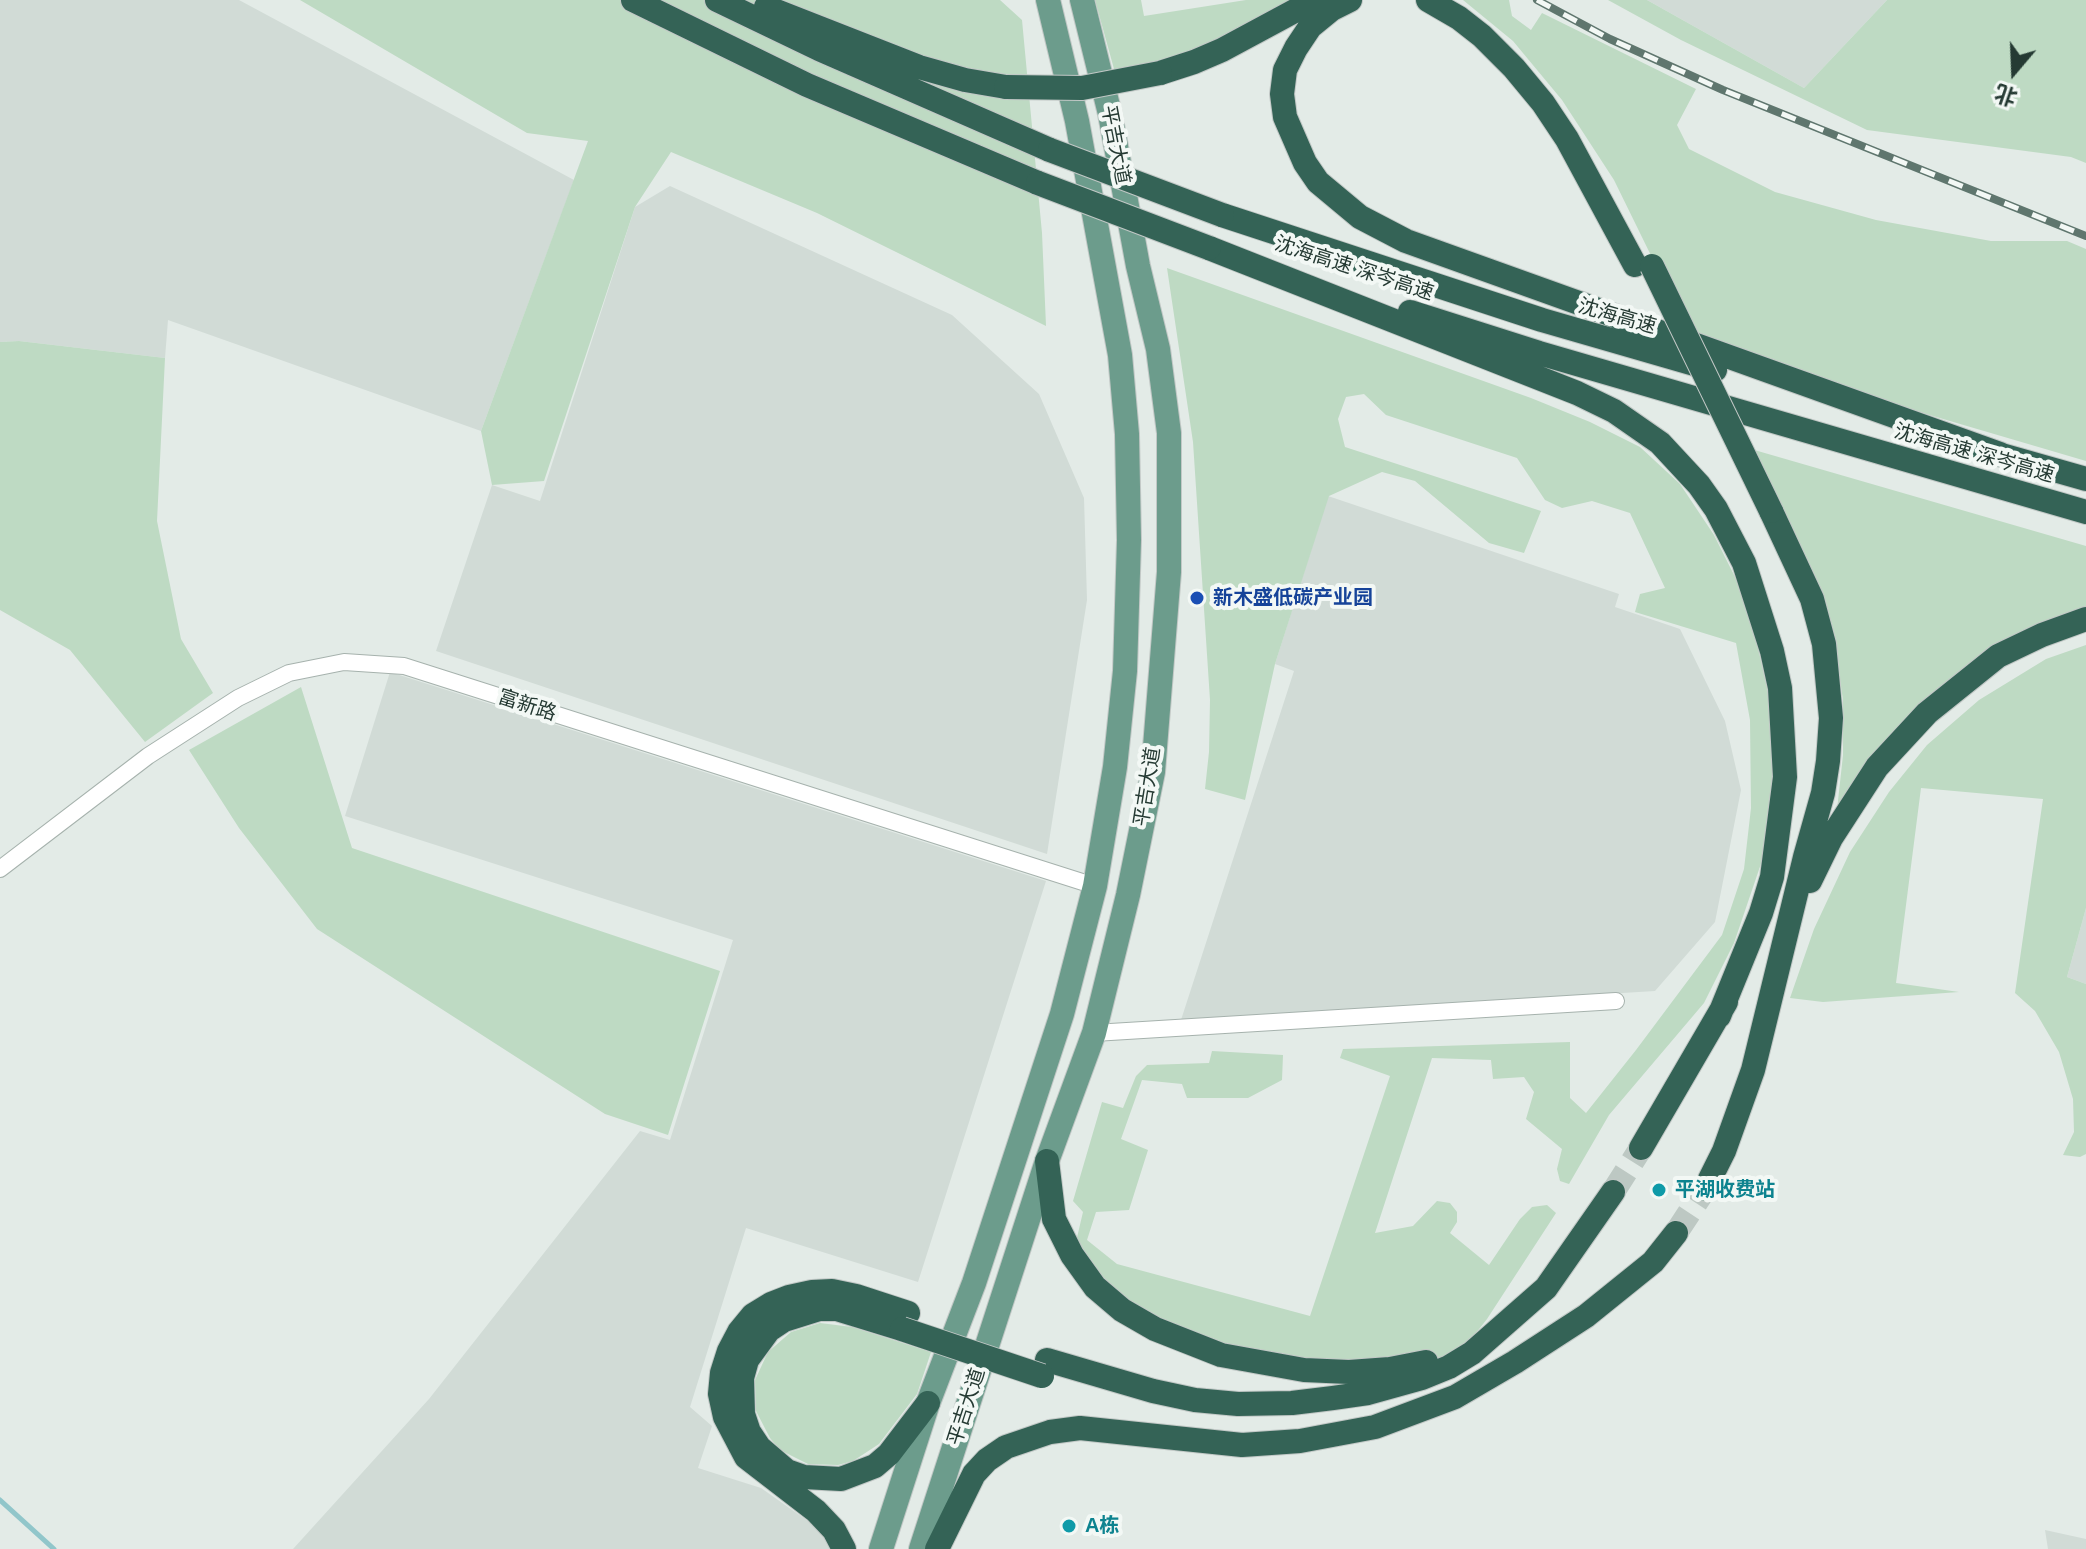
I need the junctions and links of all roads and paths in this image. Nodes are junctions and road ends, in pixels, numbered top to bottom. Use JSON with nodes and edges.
{"nodes":[{"id":1,"x":633,"y":0,"type":"edge"},
{"id":2,"x":717,"y":0,"type":"edge"},
{"id":3,"x":748,"y":0,"type":"edge"},
{"id":4,"x":1048,"y":0,"type":"edge"},
{"id":5,"x":1082,"y":0,"type":"edge"},
{"id":6,"x":1315,"y":0,"type":"edge"},
{"id":7,"x":1350,"y":0,"type":"edge"},
{"id":8,"x":1428,"y":0,"type":"edge"},
{"id":9,"x":1456,"y":0,"type":"edge"},
{"id":10,"x":1209,"y":248,"type":"junction"},
{"id":11,"x":1643,"y":265,"type":"junction"},
{"id":12,"x":2000,"y":454,"type":"junction"},
{"id":13,"x":2086,"y":479,"type":"edge"},
{"id":14,"x":1762,"y":508,"type":"junction"},
{"id":15,"x":2086,"y":512,"type":"edge"},
{"id":16,"x":2086,"y":619,"type":"edge"},
{"id":17,"x":0,"y":869,"type":"edge"},
{"id":18,"x":1095,"y":886,"type":"junction"},
{"id":19,"x":1616,"y":1001,"type":"dead end"},
{"id":20,"x":1719,"y":1016,"type":"junction"},
{"id":21,"x":1763,"y":1028,"type":"junction"},
{"id":22,"x":1094,"y":1033,"type":"junction"},
{"id":23,"x":1641,"y":1148,"type":"tunnel mouth"},
{"id":24,"x":1047,"y":1161,"type":"junction"},
{"id":25,"x":1705,"y":1189,"type":"tunnel mouth"},
{"id":26,"x":1613,"y":1192,"type":"tunnel mouth"},
{"id":27,"x":1676,"y":1233,"type":"tunnel mouth"},
{"id":28,"x":1546,"y":1288,"type":"junction"},
{"id":29,"x":1586,"y":1316,"type":"junction"},
{"id":30,"x":905,"y":1321,"type":"junction"},
{"id":31,"x":1045,"y":1368,"type":"junction"},
{"id":32,"x":928,"y":1403,"type":"junction"},
{"id":33,"x":844,"y":1549,"type":"edge"},
{"id":34,"x":881,"y":1549,"type":"edge"},
{"id":35,"x":921,"y":1549,"type":"edge"},
{"id":36,"x":937,"y":1549,"type":"edge"}],
"edges":[{"from":1,"to":10,"type":"highway","name":"沈海高速 深岑高速","bridge":true},
{"from":2,"to":12,"type":"highway","name":"沈海高速","bridge":true},
{"from":3,"to":6,"type":"highway","bridge":true},
{"from":4,"to":18,"type":"main road","name":"平吉大道"},
{"from":5,"to":22,"type":"main road","name":"平吉大道"},
{"from":7,"to":12,"type":"highway"},
{"from":8,"to":11,"type":"highway"},
{"from":9,"to":11,"type":"highway"},
{"from":10,"to":15,"type":"highway","name":"沈海高速 深岑高速"},
{"from":10,"to":20,"type":"highway"},
{"from":11,"to":14,"type":"highway"},
{"from":12,"to":13,"type":"highway","name":"沈海高速 深岑高速"},
{"from":14,"to":20,"type":"highway"},
{"from":14,"to":21,"type":"highway"},
{"from":16,"to":21,"type":"highway"},
{"from":17,"to":18,"type":"street","name":"富新路"},
{"from":18,"to":32,"type":"main road","name":"平吉大道"},
{"from":19,"to":22,"type":"street"},
{"from":20,"to":23,"type":"highway"},
{"from":21,"to":25,"type":"highway"},
{"from":22,"to":24,"type":"main road","name":"平吉大道"},
{"from":24,"to":28,"type":"highway"},
{"from":24,"to":35,"type":"main road","name":"平吉大道"},
{"from":26,"to":28,"type":"highway"},
{"from":27,"to":29,"type":"highway"},
{"from":28,"to":31,"type":"highway"},
{"from":29,"to":31,"type":"highway"},
{"from":29,"to":36,"type":"highway"},
{"from":30,"to":31,"type":"highway"},
{"from":30,"to":32,"type":"highway"},
{"from":30,"to":33,"type":"highway"},
{"from":32,"to":34,"type":"main road","name":"平吉大道"}]}
